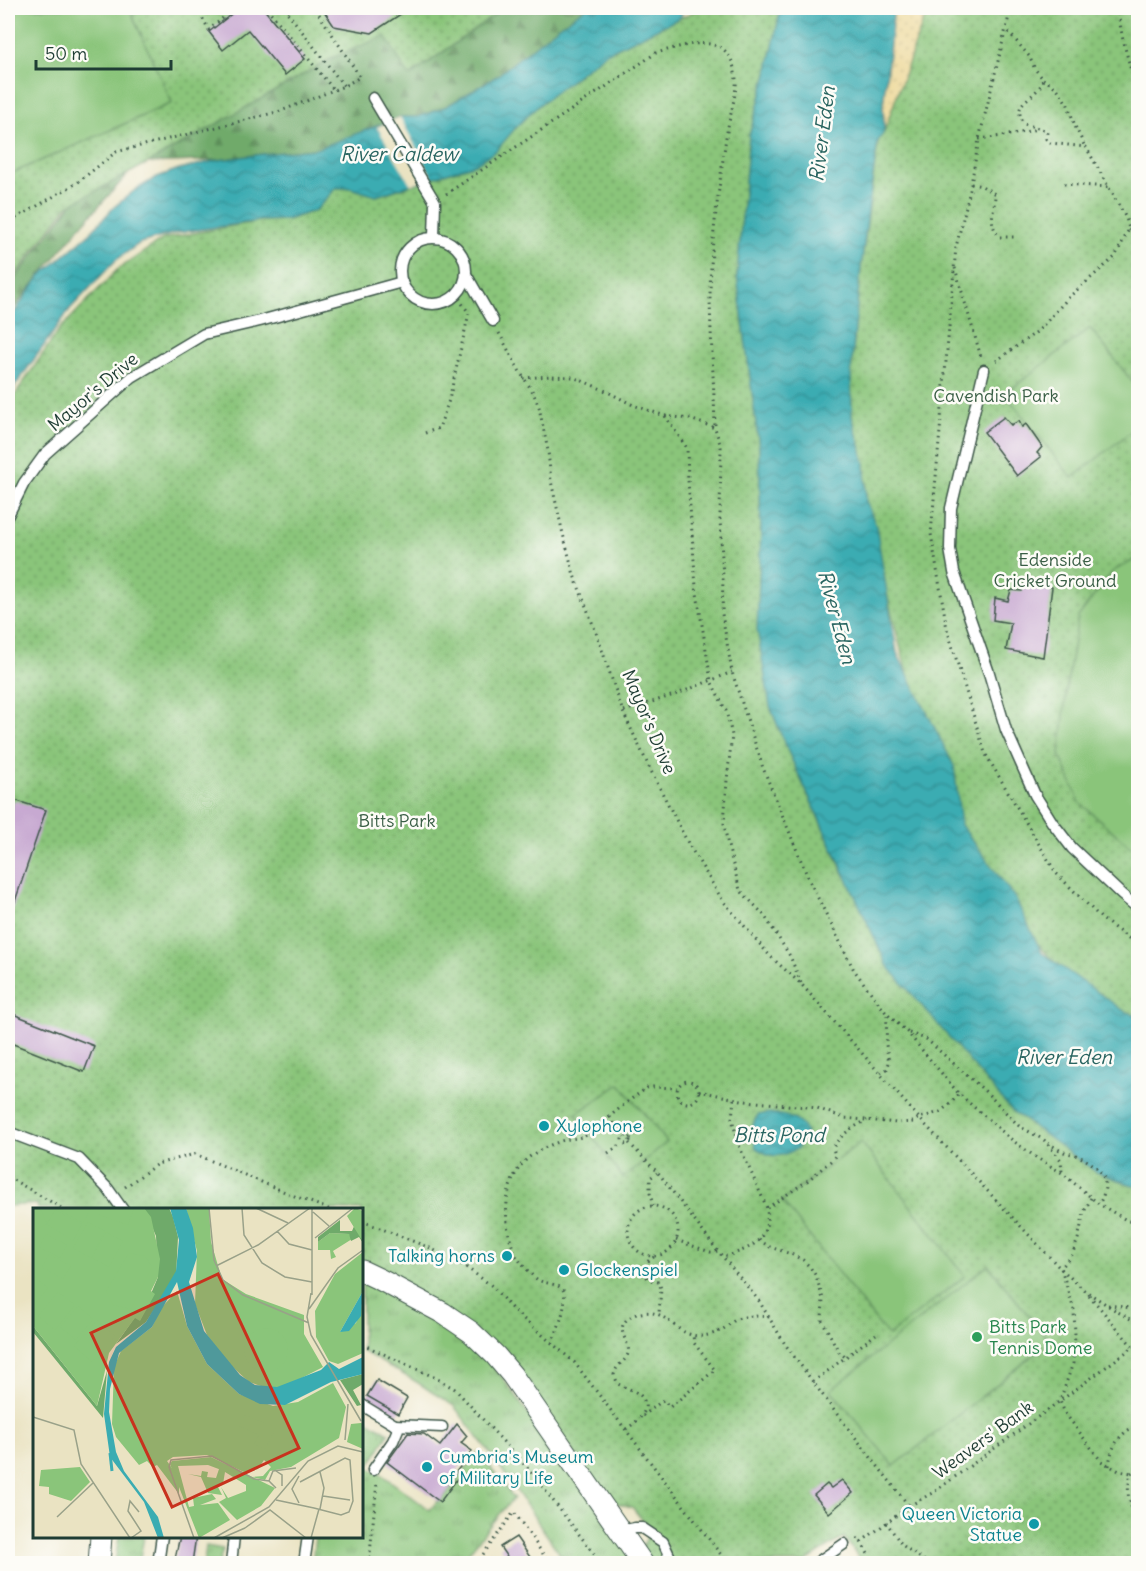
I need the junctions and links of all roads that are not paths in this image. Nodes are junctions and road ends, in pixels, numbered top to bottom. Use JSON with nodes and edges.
{"nodes":[{"id":1,"x":373,"y":98,"type":"dead end"},
{"id":2,"x":434,"y":237,"type":"junction"},
{"id":3,"x":467,"y":276,"type":"junction"},
{"id":4,"x":402,"y":282,"type":"junction"},
{"id":5,"x":493,"y":321,"type":"road end"},
{"id":6,"x":984,"y":370,"type":"road end"},
{"id":7,"x":8,"y":515,"type":"edge"},
{"id":8,"x":1138,"y":908,"type":"edge"},
{"id":9,"x":8,"y":1132,"type":"edge"},
{"id":10,"x":122,"y":1208,"type":"edge"},
{"id":11,"x":363,"y":1272,"type":"edge"},
{"id":12,"x":363,"y":1406,"type":"edge"},
{"id":13,"x":395,"y":1425,"type":"junction"},
{"id":14,"x":442,"y":1427,"type":"dead end"},
{"id":15,"x":373,"y":1470,"type":"road end"},
{"id":16,"x":621,"y":1531,"type":"junction"},
{"id":17,"x":101,"y":1538,"type":"edge"},
{"id":18,"x":162,"y":1538,"type":"edge"},
{"id":19,"x":234,"y":1538,"type":"edge"},
{"id":20,"x":308,"y":1538,"type":"edge"},
{"id":21,"x":844,"y":1544,"type":"road end"},
{"id":22,"x":99,"y":1563,"type":"edge"},
{"id":23,"x":158,"y":1563,"type":"edge"},
{"id":24,"x":231,"y":1563,"type":"edge"},
{"id":25,"x":304,"y":1563,"type":"edge"},
{"id":26,"x":643,"y":1563,"type":"edge"},
{"id":27,"x":673,"y":1563,"type":"edge"},
{"id":28,"x":815,"y":1563,"type":"edge"}],
"edges":[{"from":1,"to":2,"type":"lane"},
{"from":2,"to":3,"type":"lane"},
{"from":2,"to":4,"type":"lane"},
{"from":3,"to":4,"type":"lane"},
{"from":3,"to":5,"type":"lane"},
{"from":4,"to":7,"type":"lane","name":"Mayor's Drive"},
{"from":6,"to":8,"type":"lane"},
{"from":9,"to":10,"type":"lane"},
{"from":11,"to":16,"type":"street"},
{"from":12,"to":13,"type":"lane"},
{"from":13,"to":14,"type":"lane"},
{"from":13,"to":15,"type":"lane"},
{"from":16,"to":26,"type":"street"},
{"from":16,"to":27,"type":"lane"},
{"from":17,"to":22,"type":"street"},
{"from":18,"to":23,"type":"lane"},
{"from":19,"to":24,"type":"lane"},
{"from":20,"to":25,"type":"lane"},
{"from":21,"to":28,"type":"lane"}]}
